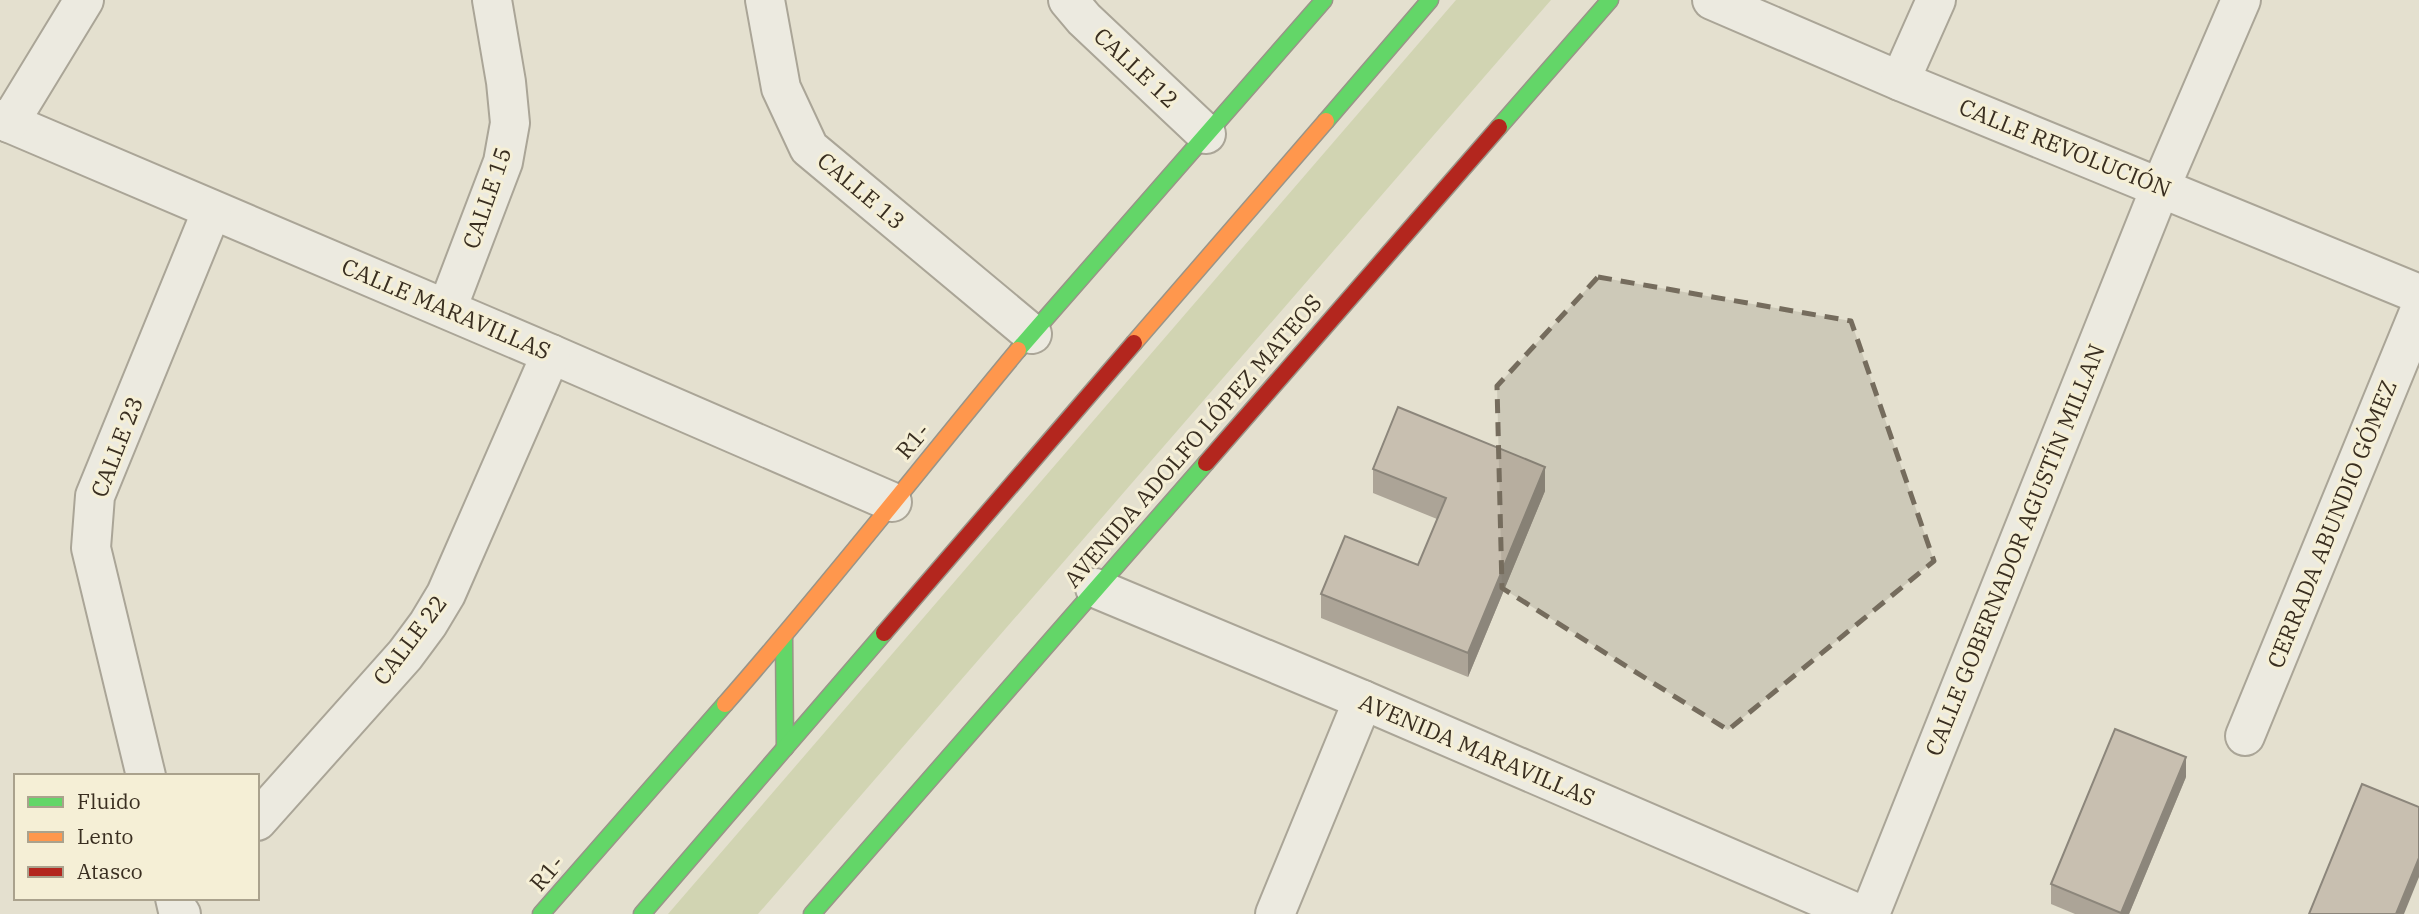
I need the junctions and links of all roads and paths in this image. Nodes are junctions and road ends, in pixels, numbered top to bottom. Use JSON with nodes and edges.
{"nodes":[{"id":1,"x":84,"y":0,"type":"edge"},
{"id":2,"x":492,"y":0,"type":"edge"},
{"id":3,"x":765,"y":0,"type":"edge"},
{"id":4,"x":1068,"y":0,"type":"edge"},
{"id":5,"x":1324,"y":0,"type":"edge"},
{"id":6,"x":1430,"y":0,"type":"edge"},
{"id":7,"x":1610,"y":0,"type":"edge"},
{"id":8,"x":1712,"y":0,"type":"edge"},
{"id":9,"x":1936,"y":0,"type":"edge"},
{"id":10,"x":2241,"y":0,"type":"edge"},
{"id":11,"x":1900,"y":81,"type":"junction"},
{"id":12,"x":4,"y":121,"type":"edge"},
{"id":13,"x":1206,"y":134,"type":"junction"},
{"id":14,"x":2161,"y":186,"type":"junction"},
{"id":15,"x":212,"y":210,"type":"junction"},
{"id":16,"x":2419,"y":294,"type":"edge"},
{"id":17,"x":447,"y":309,"type":"junction"},
{"id":18,"x":2419,"y":312,"type":"edge"},
{"id":19,"x":1032,"y":334,"type":"junction"},
{"id":20,"x":551,"y":354,"type":"junction"},
{"id":21,"x":891,"y":502,"type":"junction"},
{"id":22,"x":1095,"y":588,"type":"junction"},
{"id":23,"x":784,"y":637,"type":"junction"},
{"id":24,"x":1363,"y":701,"type":"junction"},
{"id":25,"x":2245,"y":736,"type":"dead end"},
{"id":26,"x":785,"y":748,"type":"junction"},
{"id":27,"x":146,"y":774,"type":"edge"},
{"id":28,"x":259,"y":819,"type":"edge"},
{"id":29,"x":541,"y":914,"type":"edge"},
{"id":30,"x":642,"y":914,"type":"edge"},
{"id":31,"x":812,"y":914,"type":"edge"},
{"id":32,"x":1275,"y":914,"type":"edge"},
{"id":33,"x":1859,"y":914,"type":"edge"},
{"id":34,"x":1870,"y":914,"type":"edge"}],
"edges":[{"from":1,"to":12,"type":"street"},
{"from":2,"to":17,"type":"street","name":"CALLE 15"},
{"from":3,"to":19,"type":"street","name":"CALLE 13"},
{"from":4,"to":13,"type":"street","name":"CALLE 12"},
{"from":5,"to":13,"type":"main road","name":"R1-"},
{"from":6,"to":26,"type":"main road"},
{"from":7,"to":22,"type":"main road","name":"AVENIDA ADOLFO LÓPEZ MATEOS"},
{"from":8,"to":11,"type":"street","name":"CALLE REVOLUCIÓN"},
{"from":9,"to":11,"type":"street"},
{"from":10,"to":14,"type":"street","name":"CALLE GOBERNADOR AGUSTÍN MILLAN"},
{"from":11,"to":14,"type":"street","name":"CALLE REVOLUCIÓN"},
{"from":12,"to":15,"type":"street","name":"CALLE MARAVILLAS"},
{"from":13,"to":19,"type":"main road","name":"R1-"},
{"from":14,"to":16,"type":"street","name":"CALLE REVOLUCIÓN"},
{"from":14,"to":34,"type":"street","name":"CALLE GOBERNADOR AGUSTÍN MILLAN"},
{"from":15,"to":17,"type":"street","name":"CALLE MARAVILLAS"},
{"from":15,"to":27,"type":"street","name":"CALLE 23"},
{"from":17,"to":20,"type":"street","name":"CALLE MARAVILLAS"},
{"from":18,"to":25,"type":"street","name":"CERRADA ABUNDIO GÓMEZ"},
{"from":19,"to":21,"type":"main road","name":"R1-"},
{"from":20,"to":21,"type":"street","name":"CALLE MARAVILLAS"},
{"from":20,"to":28,"type":"street","name":"CALLE 22"},
{"from":21,"to":23,"type":"main road","name":"R1-"},
{"from":22,"to":24,"type":"street","name":"AVENIDA MARAVILLAS"},
{"from":22,"to":31,"type":"main road","name":"AVENIDA ADOLFO LÓPEZ MATEOS"},
{"from":23,"to":26,"type":"main road"},
{"from":23,"to":29,"type":"main road","name":"R1-"},
{"from":24,"to":32,"type":"street"},
{"from":24,"to":33,"type":"street","name":"AVENIDA MARAVILLAS"},
{"from":26,"to":30,"type":"main road"}]}
